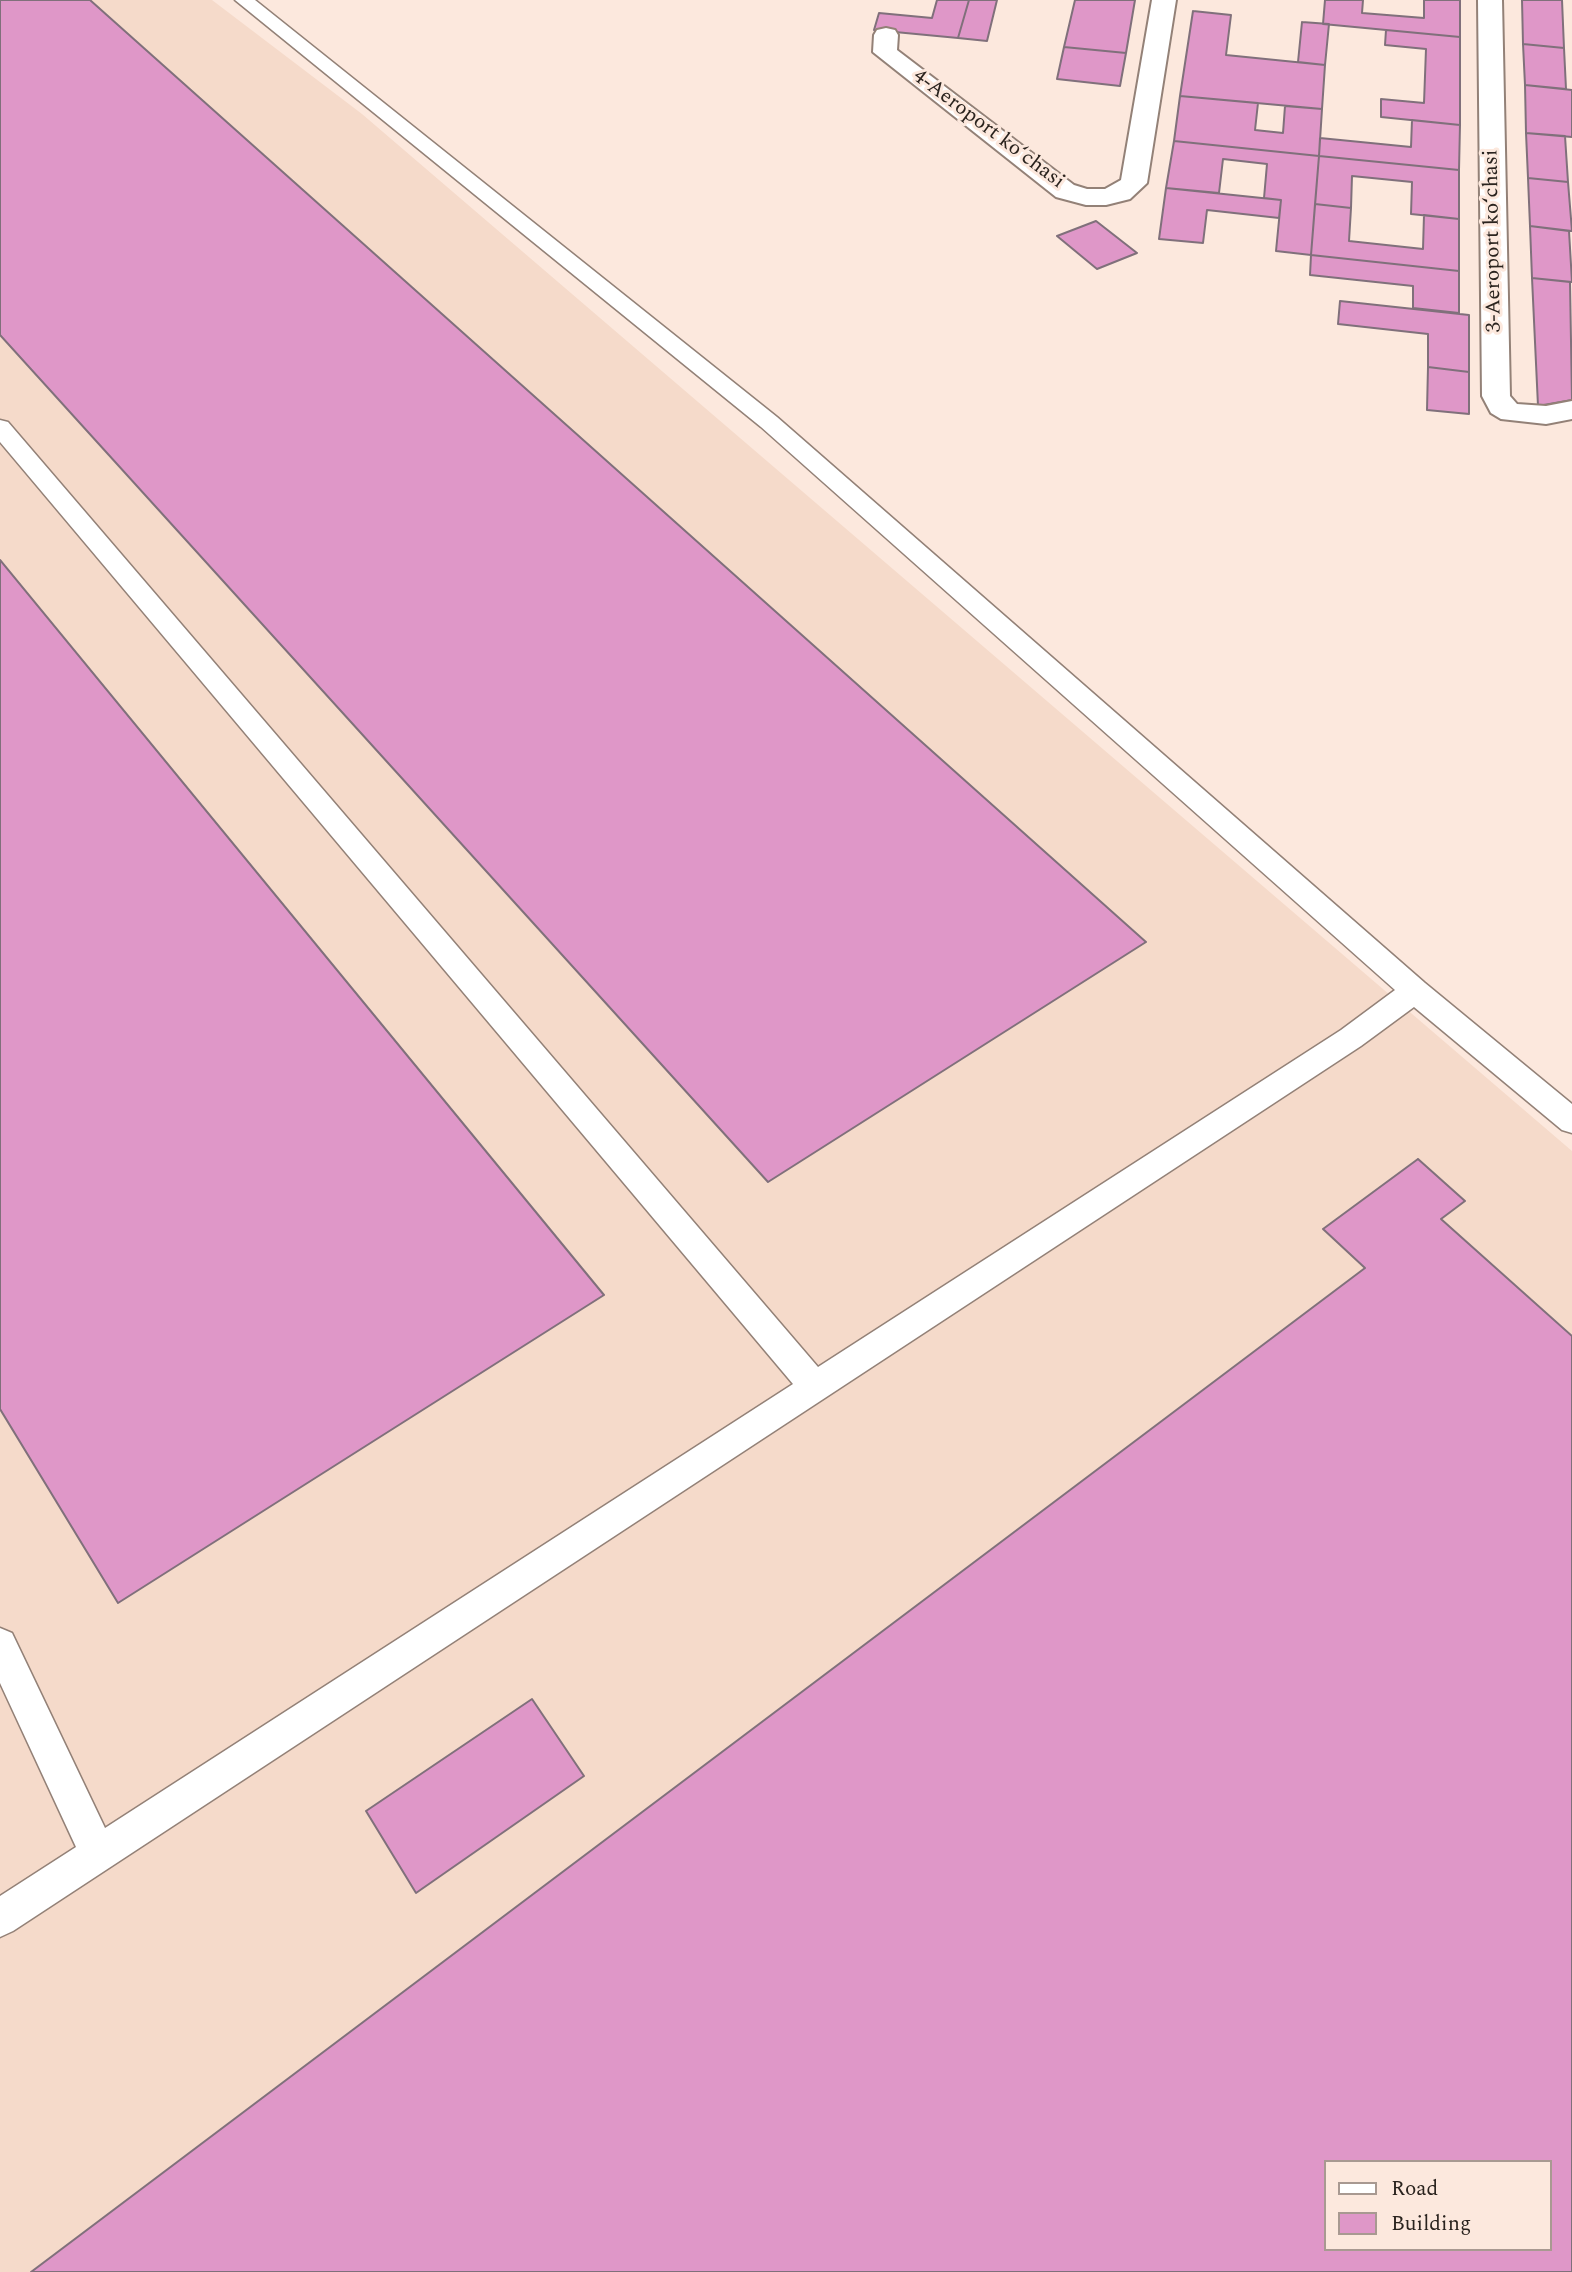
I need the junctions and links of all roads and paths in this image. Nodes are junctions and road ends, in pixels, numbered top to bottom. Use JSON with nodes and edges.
{"nodes":[{"id":1,"x":244,"y":0,"type":"edge"},
{"id":2,"x":1164,"y":0,"type":"edge"},
{"id":3,"x":1490,"y":0,"type":"edge"},
{"id":4,"x":887,"y":35,"type":"dead end"},
{"id":5,"x":1572,"y":410,"type":"edge"},
{"id":6,"x":0,"y":427,"type":"edge"},
{"id":7,"x":1415,"y":991,"type":"junction"},
{"id":8,"x":1572,"y":1121,"type":"edge"},
{"id":9,"x":815,"y":1387,"type":"junction"},
{"id":10,"x":0,"y":1645,"type":"edge"},
{"id":11,"x":97,"y":1854,"type":"junction"},
{"id":12,"x":0,"y":1918,"type":"edge"}],
"edges":[{"from":1,"to":7,"type":"lane"},
{"from":2,"to":4,"type":"street","name":"4-Aeroport koʻchasi"},
{"from":3,"to":5,"type":"street","name":"3-Aeroport koʻchasi"},
{"from":6,"to":9,"type":"lane"},
{"from":7,"to":8,"type":"lane"},
{"from":7,"to":9,"type":"lane"},
{"from":9,"to":11,"type":"lane"},
{"from":10,"to":11,"type":"lane"},
{"from":11,"to":12,"type":"lane"}]}
